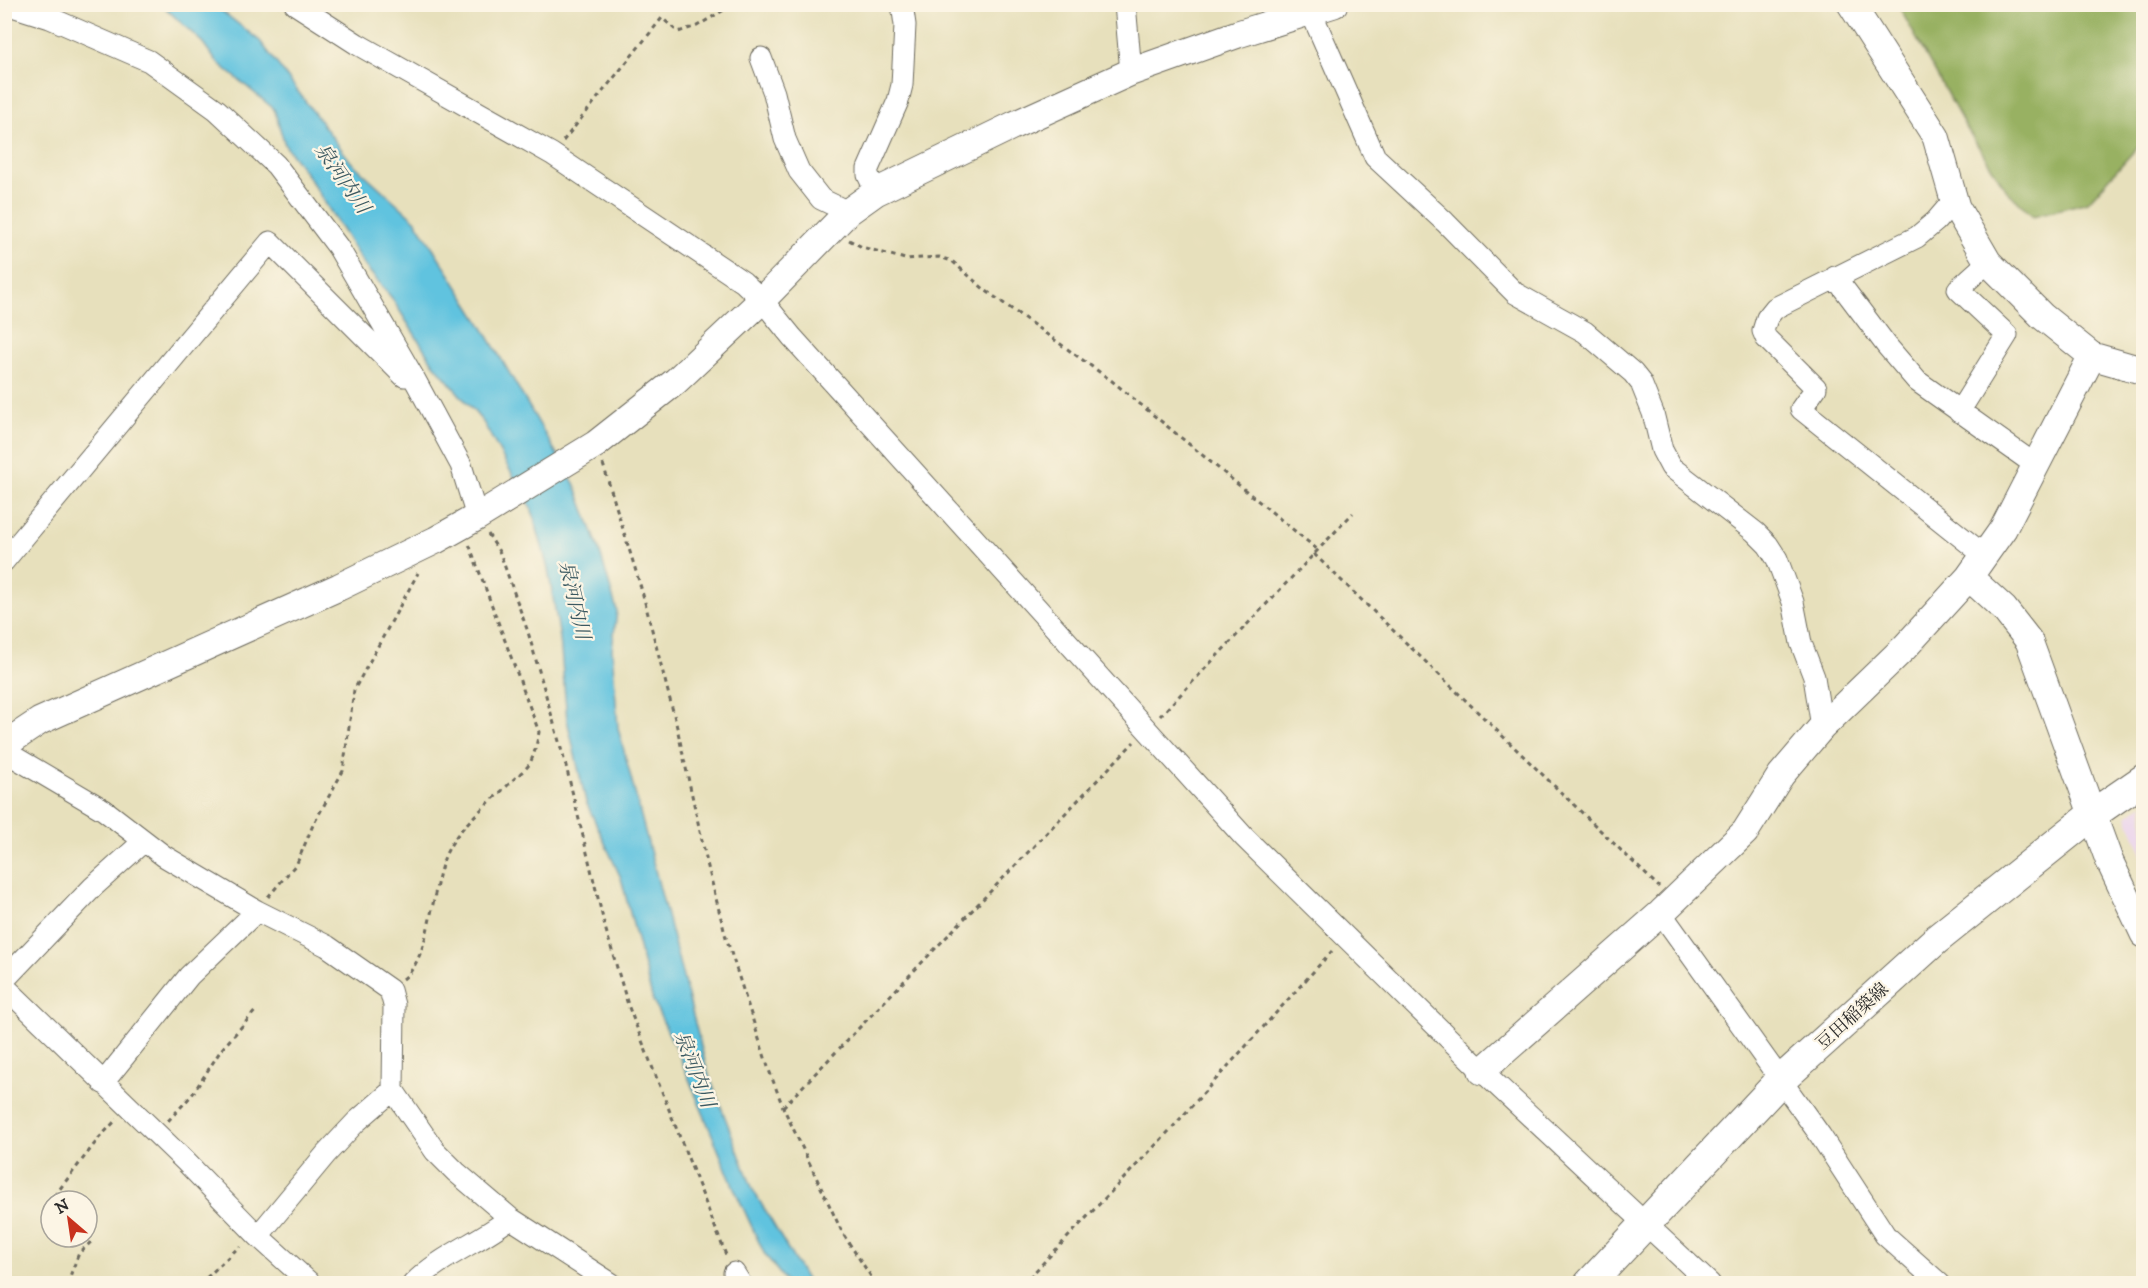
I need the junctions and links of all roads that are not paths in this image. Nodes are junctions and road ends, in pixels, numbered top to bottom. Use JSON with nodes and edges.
{"nodes":[{"id":1,"x":6,"y":4,"type":"edge"},
{"id":2,"x":295,"y":4,"type":"edge"},
{"id":3,"x":1125,"y":4,"type":"edge"},
{"id":4,"x":1851,"y":4,"type":"edge"},
{"id":5,"x":902,"y":5,"type":"edge"},
{"id":6,"x":1306,"y":10,"type":"edge"},
{"id":7,"x":761,"y":58,"type":"dead end"},
{"id":8,"x":1131,"y":72,"type":"junction"},
{"id":9,"x":876,"y":192,"type":"junction"},
{"id":10,"x":1954,"y":200,"type":"junction"},
{"id":11,"x":838,"y":220,"type":"junction"},
{"id":12,"x":1988,"y":262,"type":"junction"},
{"id":13,"x":1835,"y":277,"type":"junction"},
{"id":14,"x":762,"y":300,"type":"junction"},
{"id":15,"x":2092,"y":356,"type":"junction"},
{"id":16,"x":2144,"y":371,"type":"edge"},
{"id":17,"x":423,"y":396,"type":"junction"},
{"id":18,"x":1959,"y":412,"type":"junction"},
{"id":19,"x":2037,"y":466,"type":"junction"},
{"id":20,"x":470,"y":521,"type":"junction"},
{"id":21,"x":1985,"y":556,"type":"junction"},
{"id":22,"x":4,"y":561,"type":"edge"},
{"id":23,"x":1969,"y":577,"type":"junction"},
{"id":24,"x":1822,"y":727,"type":"junction"},
{"id":25,"x":4,"y":745,"type":"edge"},
{"id":26,"x":4,"y":751,"type":"edge"},
{"id":27,"x":2144,"y":779,"type":"edge"},
{"id":28,"x":2093,"y":814,"type":"junction"},
{"id":29,"x":144,"y":841,"type":"junction"},
{"id":30,"x":1667,"y":907,"type":"junction"},
{"id":31,"x":257,"y":911,"type":"junction"},
{"id":32,"x":2144,"y":934,"type":"edge"},
{"id":33,"x":4,"y":980,"type":"edge"},
{"id":34,"x":4,"y":986,"type":"edge"},
{"id":35,"x":1482,"y":1071,"type":"junction"},
{"id":36,"x":1780,"y":1081,"type":"junction"},
{"id":37,"x":103,"y":1083,"type":"junction"},
{"id":38,"x":393,"y":1090,"type":"junction"},
{"id":39,"x":510,"y":1218,"type":"junction"},
{"id":40,"x":1645,"y":1223,"type":"junction"},
{"id":41,"x":256,"y":1234,"type":"junction"},
{"id":42,"x":311,"y":1284,"type":"edge"},
{"id":43,"x":413,"y":1284,"type":"edge"},
{"id":44,"x":612,"y":1284,"type":"edge"},
{"id":45,"x":1588,"y":1284,"type":"edge"},
{"id":46,"x":1710,"y":1284,"type":"edge"},
{"id":47,"x":1940,"y":1284,"type":"edge"}],
"edges":[{"from":1,"to":17,"type":"street"},
{"from":2,"to":14,"type":"street"},
{"from":3,"to":8,"type":"street"},
{"from":4,"to":10,"type":"street"},
{"from":5,"to":9,"type":"street"},
{"from":6,"to":8,"type":"street"},
{"from":6,"to":24,"type":"street"},
{"from":7,"to":11,"type":"street"},
{"from":8,"to":9,"type":"street"},
{"from":9,"to":11,"type":"street"},
{"from":10,"to":12,"type":"street"},
{"from":10,"to":13,"type":"street"},
{"from":11,"to":14,"type":"street"},
{"from":12,"to":15,"type":"street"},
{"from":12,"to":18,"type":"street"},
{"from":13,"to":18,"type":"street"},
{"from":13,"to":21,"type":"street"},
{"from":14,"to":20,"type":"street"},
{"from":14,"to":35,"type":"street"},
{"from":15,"to":16,"type":"street"},
{"from":15,"to":19,"type":"street"},
{"from":17,"to":20,"type":"street"},
{"from":17,"to":22,"type":"street"},
{"from":18,"to":19,"type":"street"},
{"from":19,"to":21,"type":"street"},
{"from":20,"to":25,"type":"street"},
{"from":21,"to":23,"type":"street"},
{"from":23,"to":24,"type":"street"},
{"from":23,"to":28,"type":"street"},
{"from":24,"to":30,"type":"street"},
{"from":26,"to":29,"type":"street"},
{"from":27,"to":28,"type":"main road","name":"豆田稲築線"},
{"from":28,"to":32,"type":"street"},
{"from":28,"to":36,"type":"main road","name":"豆田稲築線"},
{"from":29,"to":31,"type":"street"},
{"from":29,"to":33,"type":"street"},
{"from":30,"to":35,"type":"street"},
{"from":30,"to":36,"type":"street"},
{"from":31,"to":37,"type":"street"},
{"from":31,"to":38,"type":"street"},
{"from":34,"to":37,"type":"street"},
{"from":35,"to":40,"type":"street"},
{"from":36,"to":40,"type":"main road","name":"豆田稲築線"},
{"from":36,"to":47,"type":"street"},
{"from":37,"to":41,"type":"street"},
{"from":38,"to":39,"type":"street"},
{"from":38,"to":41,"type":"street"},
{"from":39,"to":43,"type":"street"},
{"from":39,"to":44,"type":"street"},
{"from":40,"to":45,"type":"main road","name":"豆田稲築線"},
{"from":40,"to":46,"type":"street"},
{"from":41,"to":42,"type":"street"}]}
